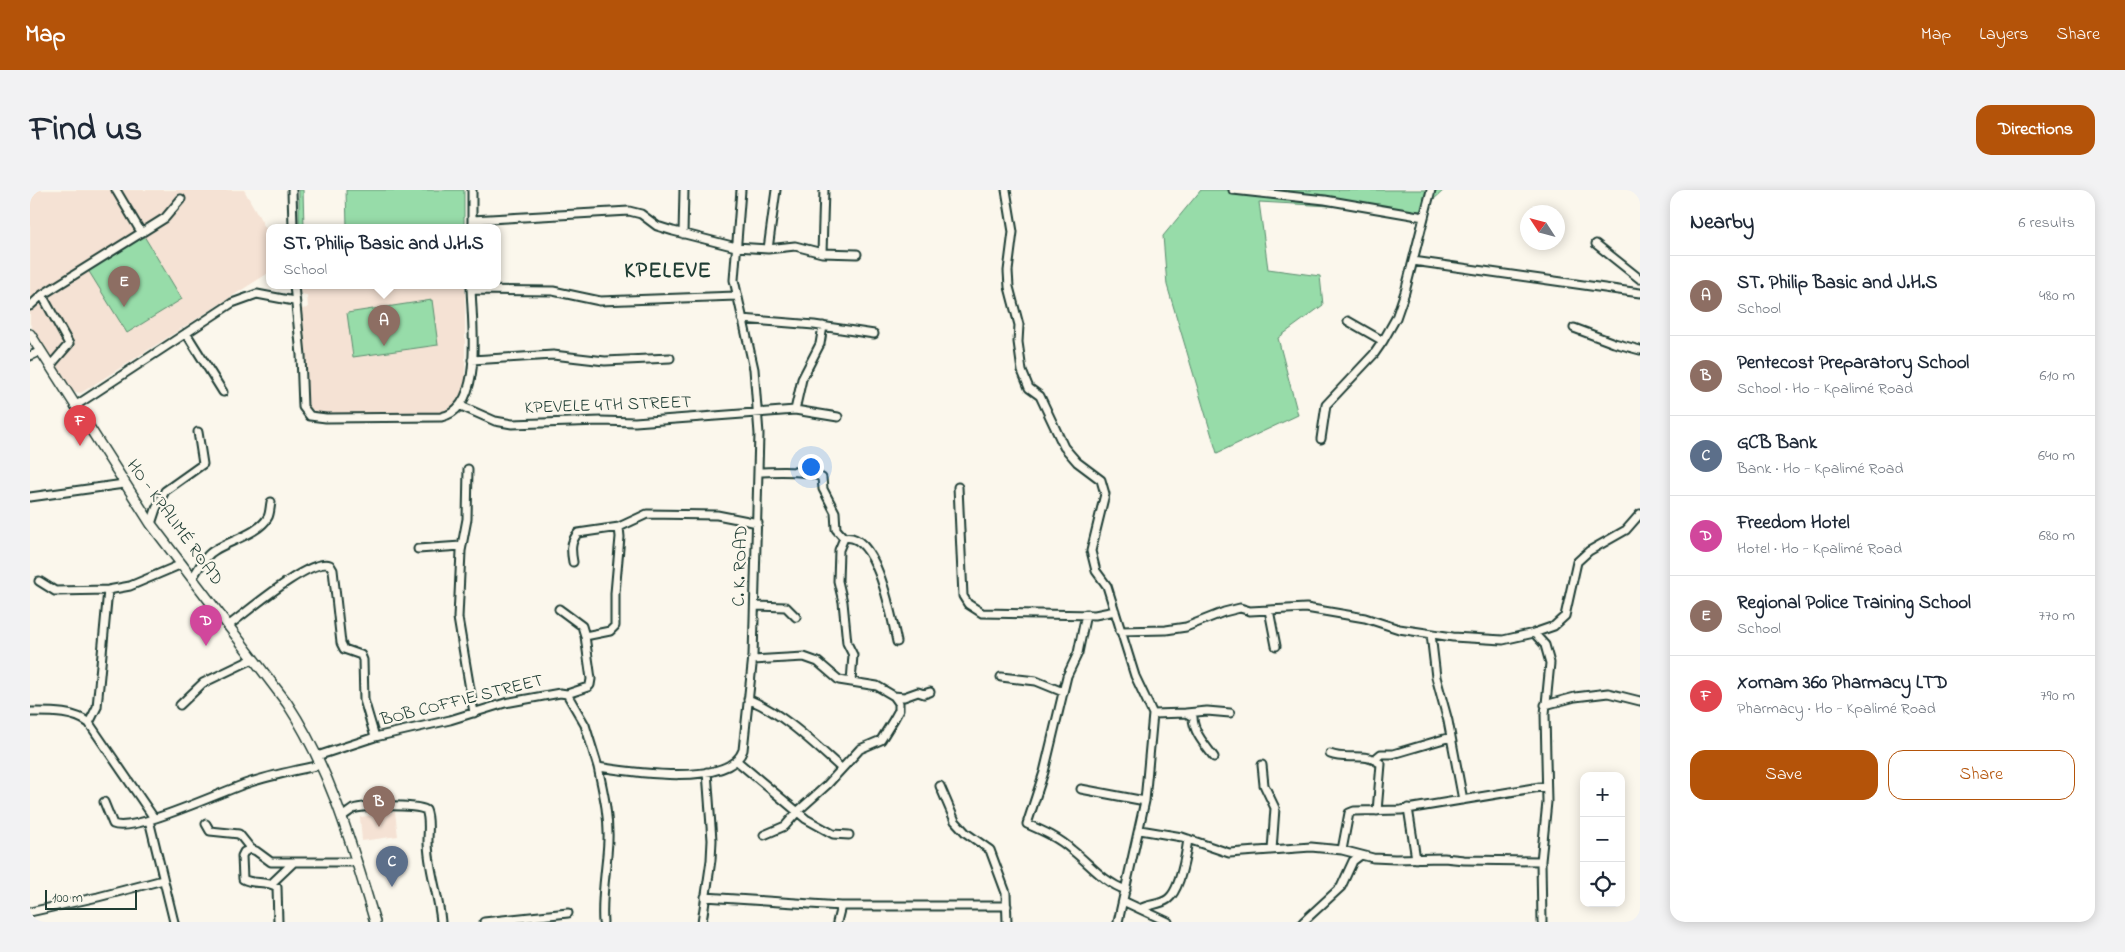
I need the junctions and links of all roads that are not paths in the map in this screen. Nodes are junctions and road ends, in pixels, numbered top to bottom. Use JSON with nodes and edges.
{"nodes":[{"id":1,"x":116,"y":190,"type":"edge"},
{"id":2,"x":292,"y":190,"type":"edge"},
{"id":3,"x":472,"y":190,"type":"edge"},
{"id":4,"x":684,"y":190,"type":"edge"},
{"id":5,"x":741,"y":190,"type":"edge"},
{"id":6,"x":776,"y":190,"type":"edge"},
{"id":7,"x":824,"y":190,"type":"edge"},
{"id":8,"x":1006,"y":190,"type":"edge"},
{"id":9,"x":1233,"y":190,"type":"edge"},
{"id":10,"x":1431,"y":190,"type":"edge"},
{"id":11,"x":181,"y":199,"type":"dead end"},
{"id":12,"x":1424,"y":217,"type":"junction"},
{"id":13,"x":293,"y":224,"type":"edge"},
{"id":14,"x":472,"y":224,"type":"edge"},
{"id":15,"x":141,"y":232,"type":"junction"},
{"id":16,"x":683,"y":234,"type":"junction"},
{"id":17,"x":1596,"y":244,"type":"dead end"},
{"id":18,"x":736,"y":247,"type":"junction"},
{"id":19,"x":768,"y":249,"type":"junction"},
{"id":20,"x":822,"y":253,"type":"junction"},
{"id":21,"x":857,"y":254,"type":"dead end"},
{"id":22,"x":1413,"y":261,"type":"junction"},
{"id":23,"x":1640,"y":279,"type":"edge"},
{"id":24,"x":294,"y":289,"type":"edge"},
{"id":25,"x":471,"y":289,"type":"edge"},
{"id":26,"x":499,"y":289,"type":"edge"},
{"id":27,"x":1640,"y":293,"type":"edge"},
{"id":28,"x":42,"y":295,"type":"junction"},
{"id":29,"x":736,"y":296,"type":"junction"},
{"id":30,"x":294,"y":301,"type":"junction"},
{"id":31,"x":30,"y":306,"type":"edge"},
{"id":32,"x":742,"y":319,"type":"junction"},
{"id":33,"x":1348,"y":321,"type":"dead end"},
{"id":34,"x":823,"y":326,"type":"junction"},
{"id":35,"x":1574,"y":328,"type":"dead end"},
{"id":36,"x":186,"y":333,"type":"junction"},
{"id":37,"x":30,"y":334,"type":"edge"},
{"id":38,"x":874,"y":334,"type":"dead end"},
{"id":39,"x":1384,"y":341,"type":"junction"},
{"id":40,"x":1640,"y":350,"type":"edge"},
{"id":41,"x":41,"y":351,"type":"junction"},
{"id":42,"x":30,"y":356,"type":"edge"},
{"id":43,"x":670,"y":358,"type":"dead end"},
{"id":44,"x":472,"y":360,"type":"junction"},
{"id":45,"x":50,"y":366,"type":"junction"},
{"id":46,"x":223,"y":392,"type":"dead end"},
{"id":47,"x":75,"y":406,"type":"junction"},
{"id":48,"x":461,"y":406,"type":"junction"},
{"id":49,"x":795,"y":410,"type":"junction"},
{"id":50,"x":758,"y":413,"type":"junction"},
{"id":51,"x":838,"y":417,"type":"dead end"},
{"id":52,"x":198,"y":432,"type":"dead end"},
{"id":53,"x":1321,"y":439,"type":"dead end"},
{"id":54,"x":468,"y":469,"type":"dead end"},
{"id":55,"x":759,"y":472,"type":"junction"},
{"id":56,"x":124,"y":484,"type":"junction"},
{"id":57,"x":958,"y":487,"type":"dead end"},
{"id":58,"x":30,"y":497,"type":"edge"},
{"id":59,"x":271,"y":502,"type":"dead end"},
{"id":60,"x":1640,"y":514,"type":"edge"},
{"id":61,"x":758,"y":523,"type":"junction"},
{"id":62,"x":151,"y":524,"type":"junction"},
{"id":63,"x":619,"y":527,"type":"junction"},
{"id":64,"x":844,"y":538,"type":"junction"},
{"id":65,"x":461,"y":546,"type":"junction"},
{"id":66,"x":418,"y":549,"type":"dead end"},
{"id":67,"x":573,"y":562,"type":"dead end"},
{"id":68,"x":182,"y":564,"type":"junction"},
{"id":69,"x":193,"y":577,"type":"junction"},
{"id":70,"x":38,"y":581,"type":"dead end"},
{"id":71,"x":108,"y":590,"type":"junction"},
{"id":72,"x":755,"y":606,"type":"junction"},
{"id":73,"x":559,"y":609,"type":"dead end"},
{"id":74,"x":1269,"y":610,"type":"junction"},
{"id":75,"x":1115,"y":611,"type":"junction"},
{"id":76,"x":1086,"y":614,"type":"junction"},
{"id":77,"x":796,"y":617,"type":"dead end"},
{"id":78,"x":228,"y":626,"type":"junction"},
{"id":79,"x":1120,"y":631,"type":"junction"},
{"id":80,"x":1534,"y":633,"type":"junction"},
{"id":81,"x":1431,"y":634,"type":"junction"},
{"id":82,"x":585,"y":636,"type":"junction"},
{"id":83,"x":897,"y":642,"type":"dead end"},
{"id":84,"x":1276,"y":646,"type":"dead end"},
{"id":85,"x":253,"y":659,"type":"junction"},
{"id":86,"x":753,"y":660,"type":"junction"},
{"id":87,"x":1001,"y":677,"type":"dead end"},
{"id":88,"x":851,"y":682,"type":"junction"},
{"id":89,"x":930,"y":692,"type":"dead end"},
{"id":90,"x":1062,"y":692,"type":"junction"},
{"id":91,"x":566,"y":694,"type":"junction"},
{"id":92,"x":894,"y":696,"type":"junction"},
{"id":93,"x":748,"y":699,"type":"junction"},
{"id":94,"x":1640,"y":702,"type":"edge"},
{"id":95,"x":180,"y":705,"type":"dead end"},
{"id":96,"x":1545,"y":705,"type":"junction"},
{"id":97,"x":30,"y":712,"type":"edge"},
{"id":98,"x":474,"y":713,"type":"junction"},
{"id":99,"x":1186,"y":713,"type":"junction"},
{"id":100,"x":1153,"y":714,"type":"junction"},
{"id":101,"x":1230,"y":714,"type":"dead end"},
{"id":102,"x":89,"y":722,"type":"junction"},
{"id":103,"x":375,"y":737,"type":"junction"},
{"id":104,"x":1452,"y":737,"type":"junction"},
{"id":105,"x":1330,"y":754,"type":"dead end"},
{"id":106,"x":1214,"y":756,"type":"dead end"},
{"id":107,"x":1375,"y":759,"type":"junction"},
{"id":108,"x":319,"y":760,"type":"junction"},
{"id":109,"x":737,"y":761,"type":"junction"},
{"id":110,"x":1262,"y":765,"type":"dead end"},
{"id":111,"x":598,"y":767,"type":"junction"},
{"id":112,"x":841,"y":768,"type":"junction"},
{"id":113,"x":707,"y":772,"type":"junction"},
{"id":114,"x":940,"y":786,"type":"dead end"},
{"id":115,"x":1546,"y":786,"type":"junction"},
{"id":116,"x":1081,"y":789,"type":"dead end"},
{"id":117,"x":1463,"y":800,"type":"junction"},
{"id":118,"x":1145,"y":801,"type":"junction"},
{"id":119,"x":104,"y":802,"type":"dead end"},
{"id":120,"x":1408,"y":808,"type":"junction"},
{"id":121,"x":1377,"y":810,"type":"junction"},
{"id":122,"x":798,"y":812,"type":"junction"},
{"id":123,"x":343,"y":816,"type":"junction"},
{"id":124,"x":151,"y":819,"type":"junction"},
{"id":125,"x":206,"y":824,"type":"dead end"},
{"id":126,"x":1140,"y":830,"type":"junction"},
{"id":127,"x":764,"y":835,"type":"dead end"},
{"id":128,"x":849,"y":835,"type":"dead end"},
{"id":129,"x":1188,"y":839,"type":"junction"},
{"id":130,"x":251,"y":850,"type":"junction"},
{"id":131,"x":1272,"y":850,"type":"junction"},
{"id":132,"x":1342,"y":850,"type":"junction"},
{"id":133,"x":1361,"y":855,"type":"junction"},
{"id":134,"x":1416,"y":858,"type":"junction"},
{"id":135,"x":1541,"y":861,"type":"junction"},
{"id":136,"x":294,"y":862,"type":"junction"},
{"id":137,"x":357,"y":862,"type":"junction"},
{"id":138,"x":163,"y":880,"type":"junction"},
{"id":139,"x":272,"y":883,"type":"junction"},
{"id":140,"x":1126,"y":890,"type":"junction"},
{"id":141,"x":705,"y":897,"type":"junction"},
{"id":142,"x":1123,"y":901,"type":"junction"},
{"id":143,"x":841,"y":906,"type":"junction"},
{"id":144,"x":1008,"y":906,"type":"junction"},
{"id":145,"x":1142,"y":908,"type":"junction"},
{"id":146,"x":30,"y":912,"type":"edge"},
{"id":147,"x":568,"y":913,"type":"dead end"},
{"id":148,"x":174,"y":922,"type":"edge"},
{"id":149,"x":278,"y":922,"type":"edge"},
{"id":150,"x":375,"y":922,"type":"edge"},
{"id":151,"x":441,"y":922,"type":"edge"},
{"id":152,"x":484,"y":922,"type":"edge"},
{"id":153,"x":603,"y":922,"type":"edge"},
{"id":154,"x":702,"y":922,"type":"edge"},
{"id":155,"x":837,"y":922,"type":"edge"},
{"id":156,"x":1007,"y":922,"type":"edge"},
{"id":157,"x":1118,"y":922,"type":"edge"},
{"id":158,"x":1168,"y":922,"type":"edge"},
{"id":159,"x":1303,"y":922,"type":"edge"},
{"id":160,"x":1542,"y":922,"type":"edge"}],
"edges":[{"from":1,"to":15,"type":"street"},
{"from":2,"to":13,"type":"street"},
{"from":3,"to":14,"type":"street"},
{"from":4,"to":16,"type":"street"},
{"from":5,"to":18,"type":"street","name":"C. K. ROAD"},
{"from":6,"to":19,"type":"street"},
{"from":7,"to":20,"type":"street"},
{"from":8,"to":75,"type":"street"},
{"from":9,"to":12,"type":"street"},
{"from":10,"to":12,"type":"street"},
{"from":11,"to":15,"type":"street"},
{"from":12,"to":22,"type":"street"},
{"from":14,"to":16,"type":"street"},
{"from":15,"to":28,"type":"street"},
{"from":16,"to":18,"type":"street"},
{"from":17,"to":23,"type":"street"},
{"from":18,"to":19,"type":"street"},
{"from":18,"to":29,"type":"street","name":"C. K. ROAD"},
{"from":19,"to":20,"type":"street"},
{"from":20,"to":21,"type":"street"},
{"from":22,"to":27,"type":"street"},
{"from":22,"to":39,"type":"street"},
{"from":24,"to":30,"type":"street"},
{"from":25,"to":44,"type":"street"},
{"from":26,"to":29,"type":"street"},
{"from":28,"to":31,"type":"street"},
{"from":28,"to":45,"type":"street"},
{"from":29,"to":32,"type":"street","name":"C. K. ROAD"},
{"from":30,"to":36,"type":"street"},
{"from":30,"to":48,"type":"street"},
{"from":32,"to":34,"type":"street"},
{"from":32,"to":50,"type":"street","name":"C. K. ROAD"},
{"from":33,"to":39,"type":"street"},
{"from":34,"to":38,"type":"street"},
{"from":34,"to":49,"type":"street"},
{"from":35,"to":40,"type":"street"},
{"from":36,"to":46,"type":"street"},
{"from":36,"to":47,"type":"street"},
{"from":37,"to":41,"type":"main road","name":"HO - KPALIMÉ ROAD"},
{"from":39,"to":53,"type":"street"},
{"from":41,"to":42,"type":"street"},
{"from":41,"to":45,"type":"main road","name":"HO - KPALIMÉ ROAD"},
{"from":43,"to":44,"type":"street"},
{"from":44,"to":48,"type":"street"},
{"from":45,"to":47,"type":"main road","name":"HO - KPALIMÉ ROAD"},
{"from":47,"to":56,"type":"main road","name":"HO - KPALIMÉ ROAD"},
{"from":48,"to":50,"type":"street","name":"KPEVELE 4TH STREET"},
{"from":49,"to":50,"type":"street","name":"KPEVELE 4TH STREET"},
{"from":49,"to":51,"type":"street","name":"KPEVELE 4TH STREET"},
{"from":50,"to":55,"type":"street","name":"C. K. ROAD"},
{"from":52,"to":62,"type":"street"},
{"from":54,"to":65,"type":"street"},
{"from":55,"to":61,"type":"street","name":"C. K. ROAD"},
{"from":55,"to":64,"type":"street"},
{"from":56,"to":58,"type":"street"},
{"from":56,"to":62,"type":"main road","name":"HO - KPALIMÉ ROAD"},
{"from":57,"to":76,"type":"street"},
{"from":59,"to":69,"type":"street"},
{"from":60,"to":80,"type":"street"},
{"from":61,"to":63,"type":"street"},
{"from":61,"to":72,"type":"street","name":"C. K. ROAD"},
{"from":62,"to":68,"type":"main road","name":"HO - KPALIMÉ ROAD"},
{"from":63,"to":67,"type":"street"},
{"from":63,"to":82,"type":"street"},
{"from":64,"to":83,"type":"street"},
{"from":64,"to":88,"type":"street"},
{"from":65,"to":66,"type":"street"},
{"from":65,"to":98,"type":"street"},
{"from":68,"to":69,"type":"main road","name":"HO - KPALIMÉ ROAD"},
{"from":68,"to":71,"type":"street"},
{"from":69,"to":78,"type":"main road","name":"HO - KPALIMÉ ROAD"},
{"from":70,"to":71,"type":"street"},
{"from":71,"to":102,"type":"street"},
{"from":72,"to":77,"type":"street"},
{"from":72,"to":86,"type":"street","name":"C. K. ROAD"},
{"from":73,"to":82,"type":"street"},
{"from":74,"to":79,"type":"street"},
{"from":74,"to":81,"type":"street"},
{"from":74,"to":84,"type":"street"},
{"from":75,"to":76,"type":"street"},
{"from":75,"to":79,"type":"street"},
{"from":76,"to":90,"type":"street"},
{"from":78,"to":85,"type":"main road","name":"HO - KPALIMÉ ROAD"},
{"from":78,"to":103,"type":"street"},
{"from":79,"to":100,"type":"street"},
{"from":80,"to":81,"type":"street"},
{"from":80,"to":96,"type":"street"},
{"from":81,"to":104,"type":"street"},
{"from":82,"to":91,"type":"street"},
{"from":85,"to":95,"type":"street"},
{"from":85,"to":108,"type":"main road","name":"HO - KPALIMÉ ROAD"},
{"from":86,"to":88,"type":"street"},
{"from":86,"to":93,"type":"street","name":"C. K. ROAD"},
{"from":87,"to":90,"type":"street"},
{"from":88,"to":92,"type":"street"},
{"from":89,"to":92,"type":"street"},
{"from":90,"to":140,"type":"street"},
{"from":91,"to":98,"type":"street","name":"BOB COFFIE STREET"},
{"from":91,"to":111,"type":"street","name":"BOB COFFIE STREET"},
{"from":92,"to":112,"type":"street"},
{"from":93,"to":109,"type":"street","name":"C. K. ROAD"},
{"from":93,"to":112,"type":"street"},
{"from":94,"to":96,"type":"street"},
{"from":96,"to":115,"type":"street"},
{"from":97,"to":102,"type":"street"},
{"from":98,"to":103,"type":"street","name":"BOB COFFIE STREET"},
{"from":99,"to":100,"type":"street"},
{"from":99,"to":101,"type":"street"},
{"from":99,"to":106,"type":"street"},
{"from":100,"to":118,"type":"street"},
{"from":102,"to":124,"type":"street"},
{"from":103,"to":108,"type":"street","name":"BOB COFFIE STREET"},
{"from":104,"to":107,"type":"street"},
{"from":104,"to":117,"type":"street"},
{"from":105,"to":107,"type":"street"},
{"from":107,"to":121,"type":"street"},
{"from":108,"to":123,"type":"main road","name":"HO - KPALIMÉ ROAD"},
{"from":108,"to":124,"type":"street","name":"BOB COFFIE STREET"},
{"from":109,"to":113,"type":"street"},
{"from":109,"to":122,"type":"street"},
{"from":110,"to":131,"type":"street"},
{"from":111,"to":113,"type":"street"},
{"from":111,"to":153,"type":"street","name":"BOB COFFIE STREET"},
{"from":112,"to":122,"type":"street"},
{"from":113,"to":141,"type":"street"},
{"from":114,"to":144,"type":"street"},
{"from":115,"to":117,"type":"street"},
{"from":115,"to":135,"type":"street"},
{"from":116,"to":118,"type":"street"},
{"from":117,"to":120,"type":"street"},
{"from":118,"to":126,"type":"street"},
{"from":119,"to":124,"type":"street","name":"BOB COFFIE STREET"},
{"from":120,"to":121,"type":"street"},
{"from":120,"to":134,"type":"street"},
{"from":121,"to":132,"type":"street"},
{"from":122,"to":127,"type":"street"},
{"from":122,"to":128,"type":"street"},
{"from":123,"to":137,"type":"main road","name":"HO - KPALIMÉ ROAD"},
{"from":123,"to":151,"type":"street"},
{"from":124,"to":138,"type":"street"},
{"from":125,"to":130,"type":"street"},
{"from":126,"to":129,"type":"street"},
{"from":126,"to":140,"type":"street"},
{"from":129,"to":131,"type":"street"},
{"from":129,"to":145,"type":"street"},
{"from":130,"to":136,"type":"street"},
{"from":130,"to":139,"type":"street"},
{"from":131,"to":132,"type":"street"},
{"from":132,"to":133,"type":"street"},
{"from":133,"to":134,"type":"street"},
{"from":133,"to":159,"type":"street"},
{"from":134,"to":135,"type":"street"},
{"from":135,"to":160,"type":"street"},
{"from":136,"to":137,"type":"street"},
{"from":136,"to":139,"type":"street"},
{"from":137,"to":150,"type":"main road","name":"HO - KPALIMÉ ROAD"},
{"from":138,"to":146,"type":"street"},
{"from":138,"to":148,"type":"street"},
{"from":139,"to":149,"type":"street"},
{"from":140,"to":142,"type":"street"},
{"from":141,"to":143,"type":"street"},
{"from":141,"to":154,"type":"street"},
{"from":142,"to":145,"type":"street"},
{"from":142,"to":157,"type":"street"},
{"from":143,"to":144,"type":"street"},
{"from":143,"to":155,"type":"street"},
{"from":144,"to":156,"type":"street"},
{"from":145,"to":158,"type":"street"},
{"from":147,"to":152,"type":"street"}]}
